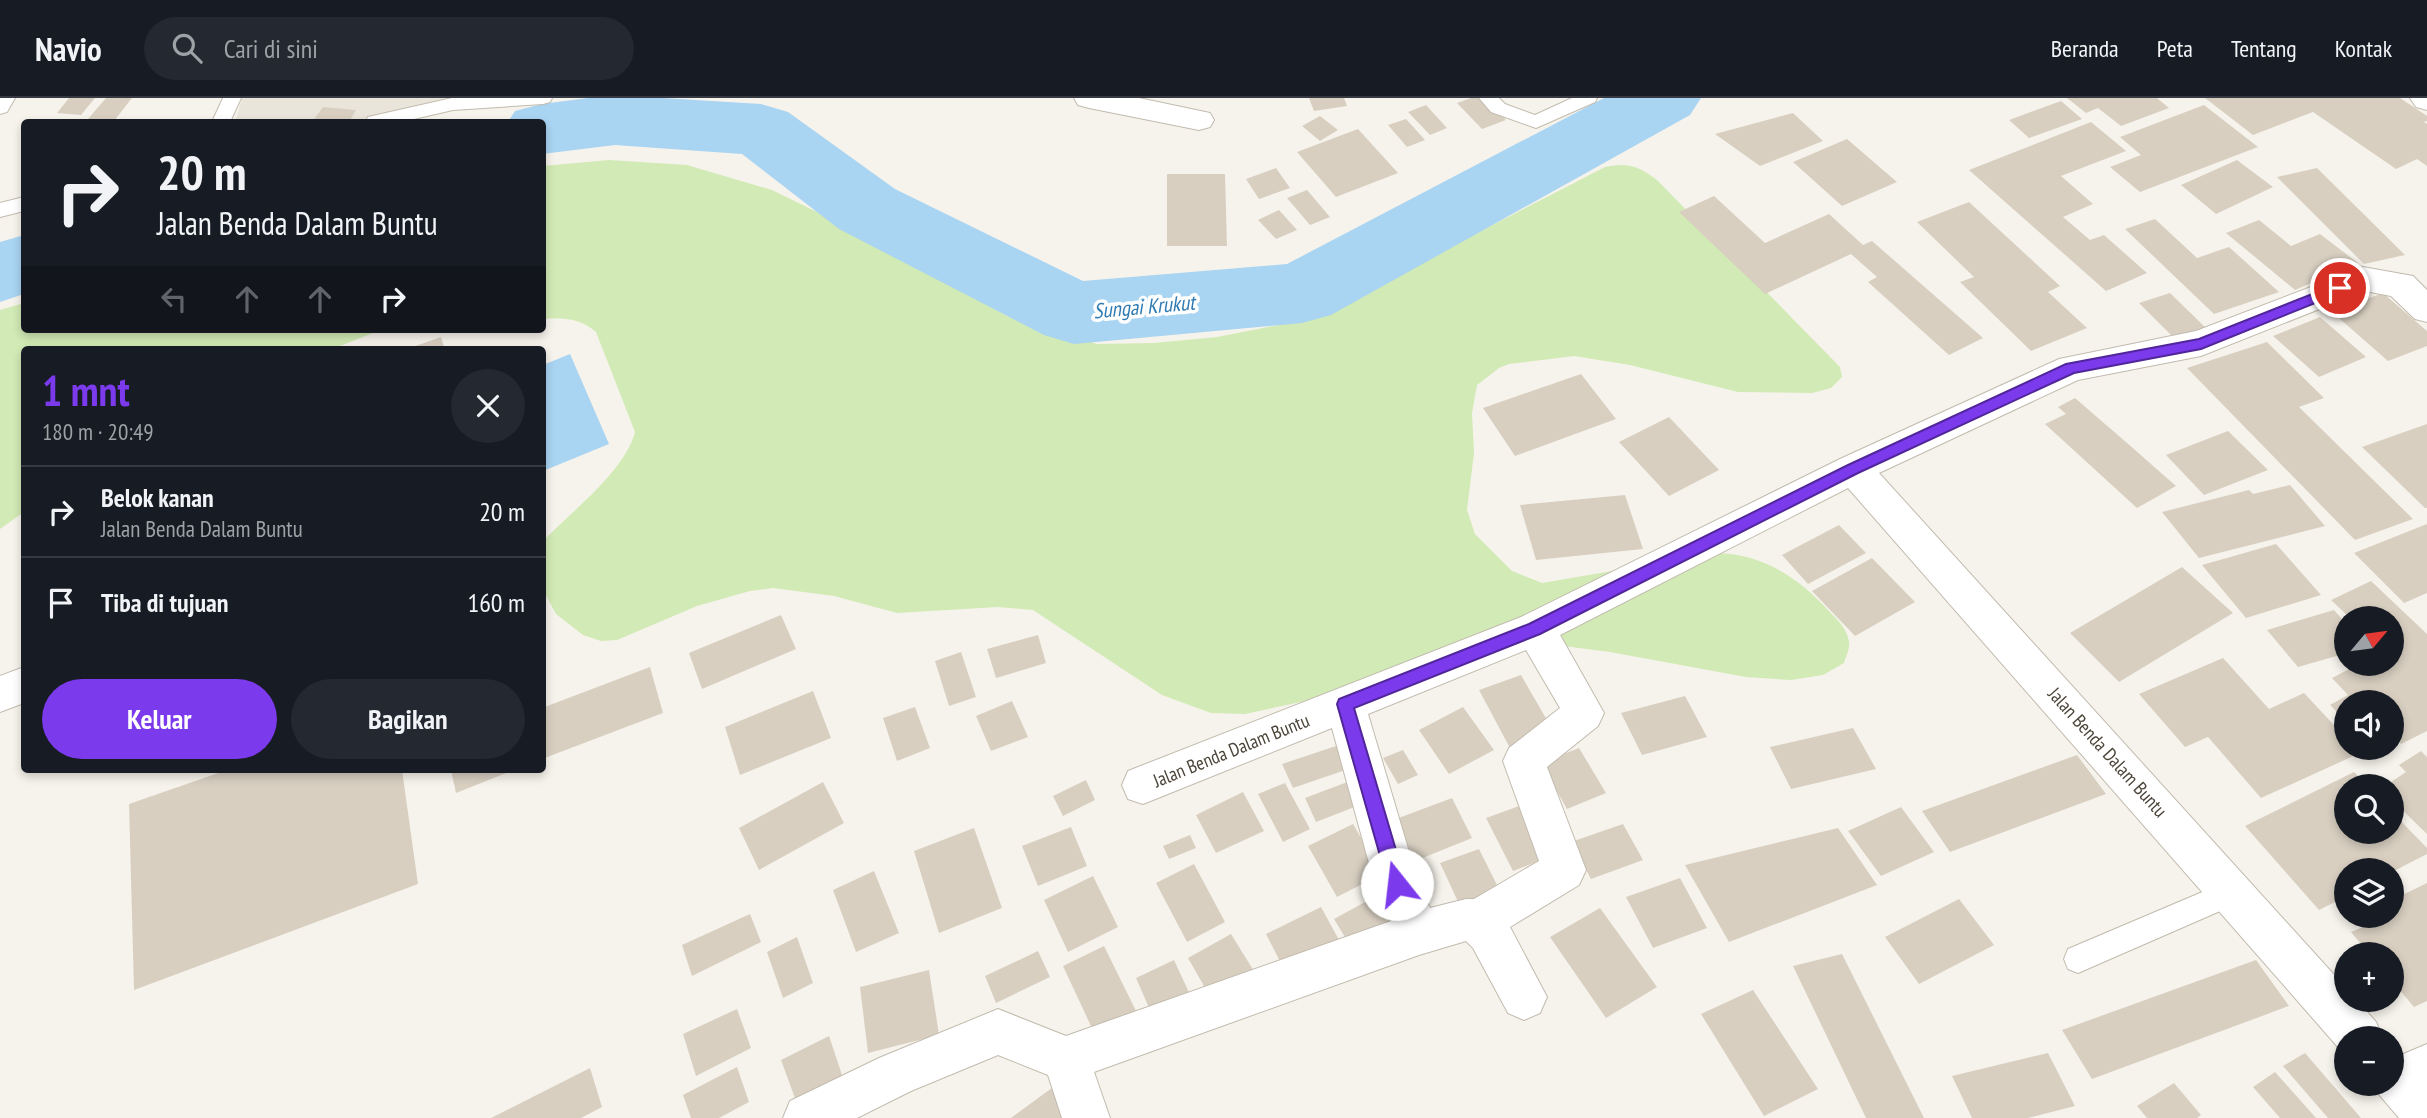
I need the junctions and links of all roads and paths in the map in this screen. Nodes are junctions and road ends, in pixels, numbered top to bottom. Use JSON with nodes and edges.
{"nodes":[{"id":1,"x":6,"y":98,"type":"edge"},
{"id":2,"x":232,"y":98,"type":"edge"},
{"id":3,"x":543,"y":98,"type":"edge"},
{"id":4,"x":1089,"y":98,"type":"edge"},
{"id":5,"x":1489,"y":98,"type":"edge"},
{"id":6,"x":1588,"y":98,"type":"edge"},
{"id":7,"x":455,"y":101,"type":"edge"},
{"id":8,"x":0,"y":108,"type":"edge"},
{"id":9,"x":222,"y":119,"type":"edge"},
{"id":10,"x":386,"y":119,"type":"edge"},
{"id":11,"x":1199,"y":120,"type":"dead end"},
{"id":12,"x":21,"y":205,"type":"edge"},
{"id":13,"x":0,"y":210,"type":"edge"},
{"id":14,"x":2427,"y":310,"type":"edge"},
{"id":15,"x":1853,"y":469,"type":"junction"},
{"id":16,"x":1535,"y":629,"type":"junction"},
{"id":17,"x":21,"y":686,"type":"edge"},
{"id":18,"x":0,"y":694,"type":"edge"},
{"id":19,"x":1345,"y":704,"type":"junction"},
{"id":20,"x":1143,"y":785,"type":"dead end"},
{"id":21,"x":2233,"y":892,"type":"junction"},
{"id":22,"x":1478,"y":921,"type":"junction"},
{"id":23,"x":1419,"y":933,"type":"junction"},
{"id":24,"x":2078,"y":959,"type":"dead end"},
{"id":25,"x":1524,"y":997,"type":"dead end"},
{"id":26,"x":2350,"y":1026,"type":"edge"},
{"id":27,"x":1066,"y":1059,"type":"junction"},
{"id":28,"x":807,"y":1118,"type":"edge"},
{"id":29,"x":1086,"y":1118,"type":"edge"}],
"edges":[{"from":1,"to":8,"type":"lane"},
{"from":2,"to":9,"type":"lane"},
{"from":3,"to":7,"type":"lane"},
{"from":4,"to":11,"type":"street"},
{"from":5,"to":6,"type":"lane"},
{"from":7,"to":10,"type":"lane"},
{"from":12,"to":13,"type":"lane"},
{"from":14,"to":15,"type":"street","name":"Jalan Benda Dalam Buntu"},
{"from":15,"to":16,"type":"street","name":"Jalan Benda Dalam Buntu"},
{"from":15,"to":21,"type":"street","name":"Jalan Benda Dalam Buntu"},
{"from":16,"to":19,"type":"street","name":"Jalan Benda Dalam Buntu"},
{"from":16,"to":22,"type":"street"},
{"from":17,"to":18,"type":"street"},
{"from":19,"to":20,"type":"street","name":"Jalan Benda Dalam Buntu"},
{"from":19,"to":23,"type":"street"},
{"from":21,"to":24,"type":"lane"},
{"from":21,"to":26,"type":"street","name":"Jalan Benda Dalam Buntu"},
{"from":22,"to":23,"type":"street"},
{"from":22,"to":25,"type":"street"},
{"from":23,"to":27,"type":"street"},
{"from":27,"to":28,"type":"street"},
{"from":27,"to":29,"type":"street"}]}
